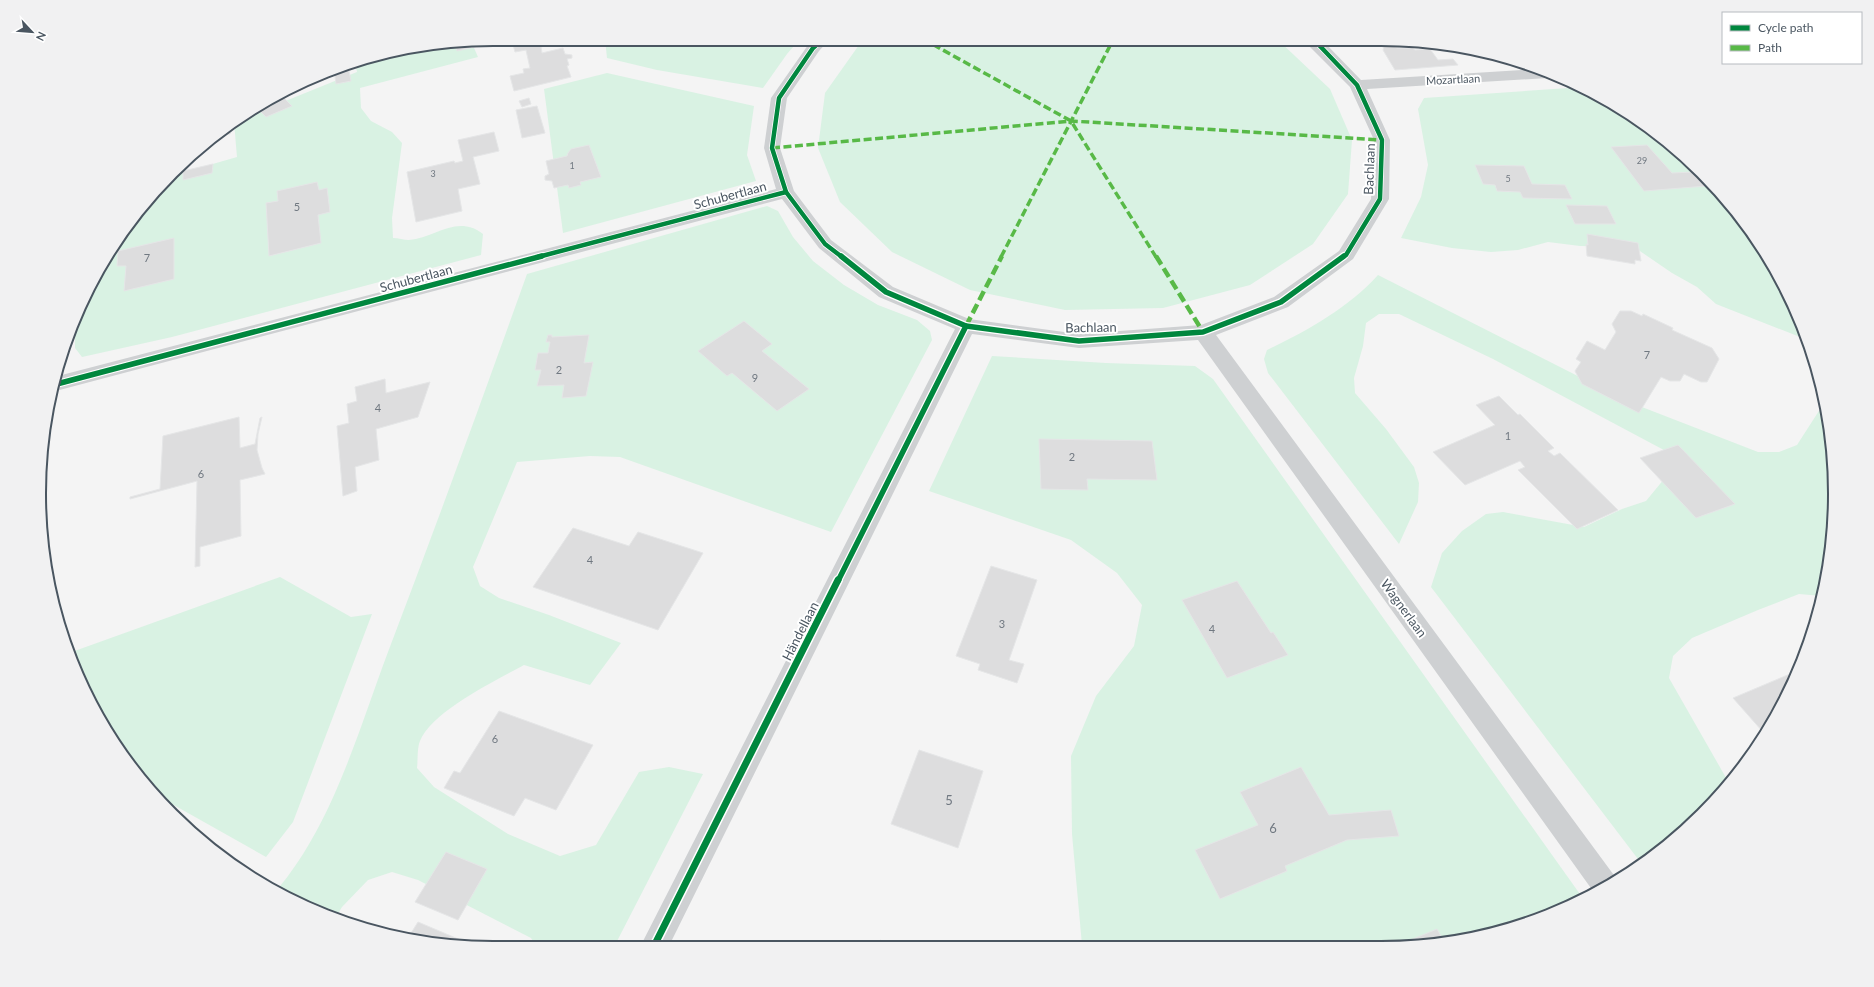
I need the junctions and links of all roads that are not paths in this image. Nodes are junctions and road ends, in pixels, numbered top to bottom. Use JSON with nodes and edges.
{"nodes":[{"id":1,"x":815,"y":46,"type":"edge"},
{"id":2,"x":1320,"y":46,"type":"edge"},
{"id":3,"x":1535,"y":74,"type":"edge"},
{"id":4,"x":1357,"y":85,"type":"junction"},
{"id":5,"x":786,"y":192,"type":"junction"},
{"id":6,"x":966,"y":326,"type":"junction"},
{"id":7,"x":1203,"y":332,"type":"junction"},
{"id":8,"x":60,"y":383,"type":"edge"},
{"id":9,"x":1603,"y":881,"type":"edge"},
{"id":10,"x":657,"y":941,"type":"edge"}],
"edges":[{"from":1,"to":5,"type":"street","name":"Bachlaan"},
{"from":2,"to":4,"type":"street","name":"Bachlaan"},
{"from":3,"to":4,"type":"street","name":"Mozartlaan"},
{"from":4,"to":7,"type":"street","name":"Bachlaan"},
{"from":5,"to":6,"type":"street","name":"Bachlaan"},
{"from":5,"to":8,"type":"street","name":"Schubertlaan"},
{"from":6,"to":7,"type":"street","name":"Bachlaan"},
{"from":6,"to":10,"type":"street","name":"Händellaan"},
{"from":7,"to":9,"type":"street","name":"Wagnerlaan"}]}
